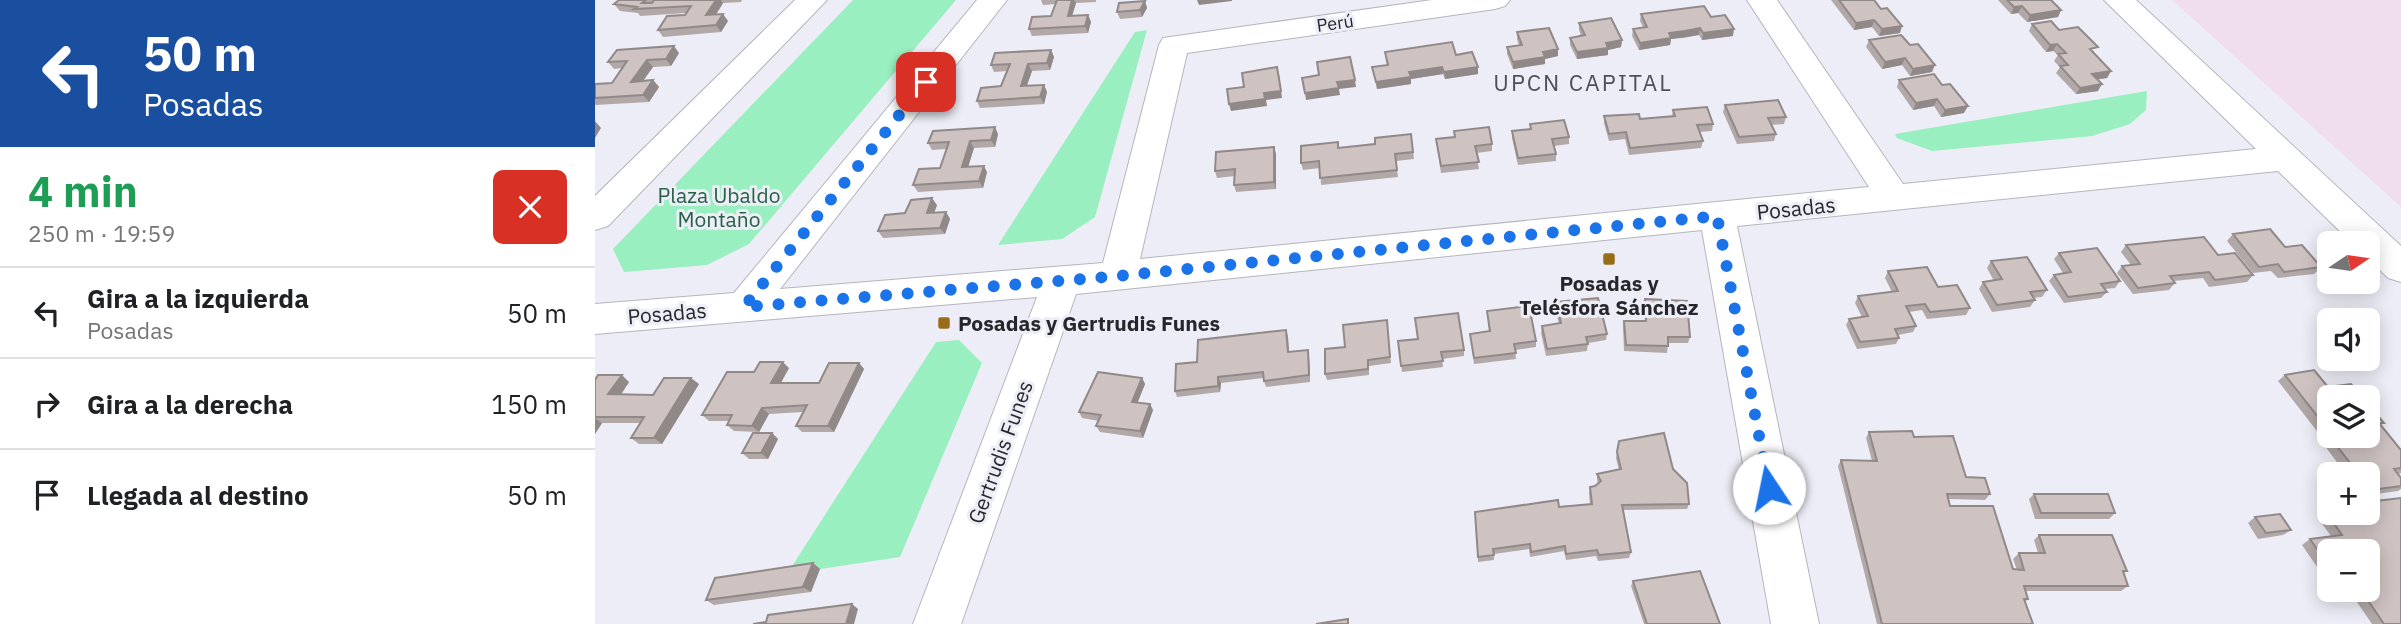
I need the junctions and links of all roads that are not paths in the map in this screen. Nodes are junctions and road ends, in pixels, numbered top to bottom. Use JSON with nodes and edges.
{"nodes":[{"id":1,"x":812,"y":0,"type":"edge"},
{"id":2,"x":992,"y":0,"type":"edge"},
{"id":3,"x":1496,"y":0,"type":"edge"},
{"id":4,"x":1762,"y":0,"type":"edge"},
{"id":5,"x":2119,"y":0,"type":"edge"},
{"id":6,"x":2286,"y":158,"type":"junction"},
{"id":7,"x":1894,"y":198,"type":"junction"},
{"id":8,"x":1717,"y":216,"type":"junction"},
{"id":9,"x":595,"y":217,"type":"edge"},
{"id":10,"x":2401,"y":268,"type":"edge"},
{"id":11,"x":1118,"y":276,"type":"junction"},
{"id":12,"x":1062,"y":280,"type":"junction"},
{"id":13,"x":744,"y":307,"type":"junction"},
{"id":14,"x":595,"y":319,"type":"edge"},
{"id":15,"x":937,"y":624,"type":"edge"},
{"id":16,"x":1795,"y":624,"type":"edge"}],
"edges":[{"from":1,"to":9,"type":"street"},
{"from":2,"to":13,"type":"street"},
{"from":3,"to":11,"type":"street","name":"Perú"},
{"from":4,"to":7,"type":"street"},
{"from":5,"to":6,"type":"street"},
{"from":6,"to":7,"type":"street","name":"Posadas"},
{"from":6,"to":10,"type":"street"},
{"from":7,"to":8,"type":"street","name":"Posadas"},
{"from":8,"to":11,"type":"street","name":"Posadas"},
{"from":8,"to":16,"type":"street"},
{"from":11,"to":12,"type":"street","name":"Posadas"},
{"from":12,"to":13,"type":"street","name":"Posadas"},
{"from":12,"to":15,"type":"street","name":"Gertrudis Funes"},
{"from":13,"to":14,"type":"street","name":"Posadas"}]}
